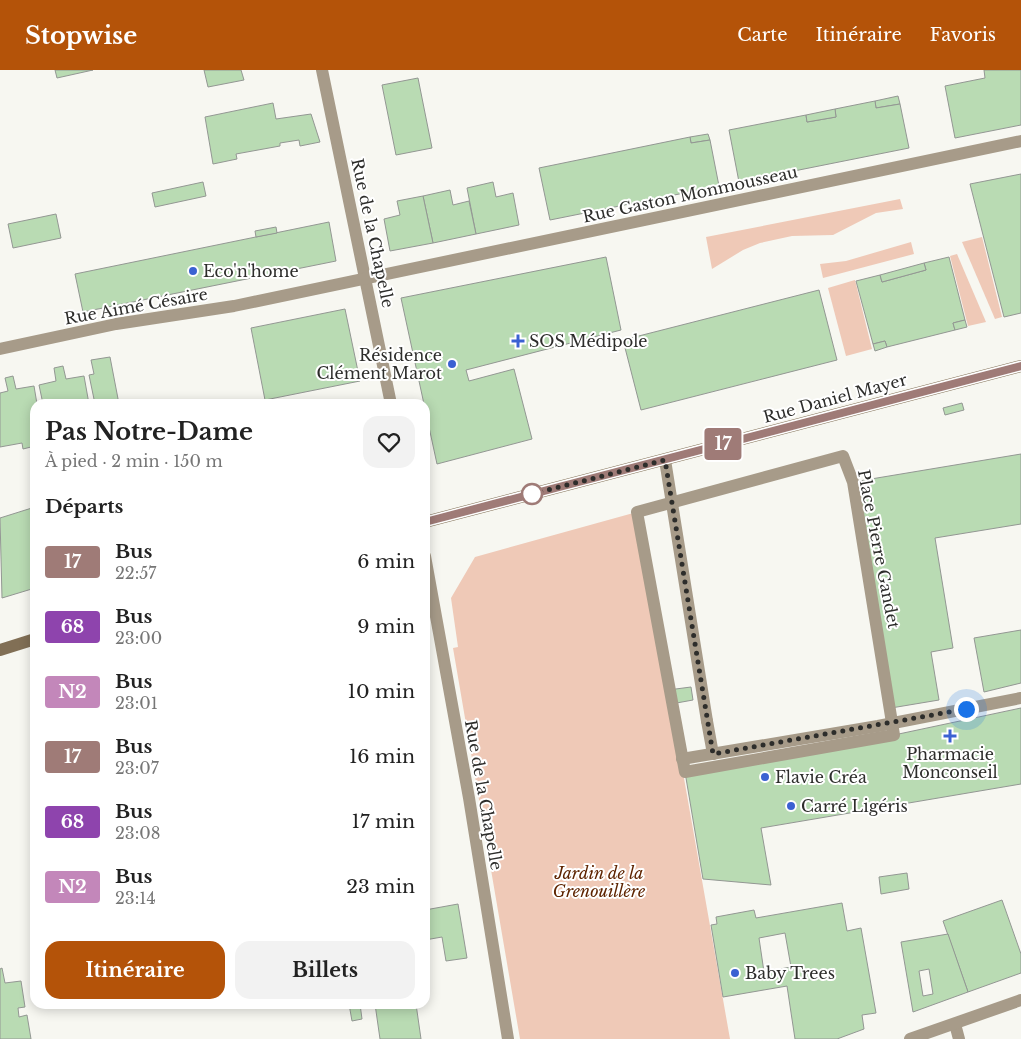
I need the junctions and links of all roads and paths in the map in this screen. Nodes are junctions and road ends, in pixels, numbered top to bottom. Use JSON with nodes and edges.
{"nodes":[{"id":1,"x":322,"y":70,"type":"edge"},
{"id":2,"x":1021,"y":141,"type":"edge"},
{"id":3,"x":366,"y":278,"type":"junction"},
{"id":4,"x":0,"y":349,"type":"edge"},
{"id":5,"x":1021,"y":366,"type":"edge"},
{"id":6,"x":390,"y":399,"type":"edge"},
{"id":7,"x":665,"y":460,"type":"junction"},
{"id":8,"x":671,"y":503,"type":"junction"},
{"id":9,"x":430,"y":521,"type":"edge"},
{"id":10,"x":430,"y":584,"type":"edge"},
{"id":11,"x":30,"y":641,"type":"edge"},
{"id":12,"x":0,"y":650,"type":"edge"},
{"id":13,"x":1021,"y":698,"type":"edge"},
{"id":14,"x":893,"y":723,"type":"junction"},
{"id":15,"x":713,"y":754,"type":"junction"},
{"id":16,"x":682,"y":759,"type":"junction"},
{"id":17,"x":1021,"y":1000,"type":"edge"},
{"id":18,"x":955,"y":1024,"type":"junction"},
{"id":19,"x":508,"y":1039,"type":"edge"},
{"id":20,"x":910,"y":1039,"type":"edge"},
{"id":21,"x":959,"y":1039,"type":"edge"}],
"edges":[{"from":1,"to":3,"type":"street","name":"Rue de la Chapelle"},
{"from":2,"to":3,"type":"street","name":"Rue Gaston Monmousseau"},
{"from":3,"to":4,"type":"street","name":"Rue Aimé Césaire"},
{"from":3,"to":6,"type":"street","name":"Rue de la Chapelle"},
{"from":5,"to":7,"type":"main road","name":"Rue Daniel Mayer"},
{"from":7,"to":8,"type":"street"},
{"from":7,"to":9,"type":"main road","name":"Rue Daniel Mayer"},
{"from":8,"to":14,"type":"street","name":"Place Pierre Gandet"},
{"from":8,"to":15,"type":"street"},
{"from":8,"to":16,"type":"street","name":"Place Pierre Gandet"},
{"from":10,"to":19,"type":"street","name":"Rue de la Chapelle"},
{"from":11,"to":12,"type":"main road"},
{"from":13,"to":14,"type":"street"},
{"from":14,"to":15,"type":"street"},
{"from":14,"to":16,"type":"street"},
{"from":15,"to":16,"type":"street"},
{"from":17,"to":18,"type":"street"},
{"from":18,"to":20,"type":"street"},
{"from":18,"to":21,"type":"street"}]}
